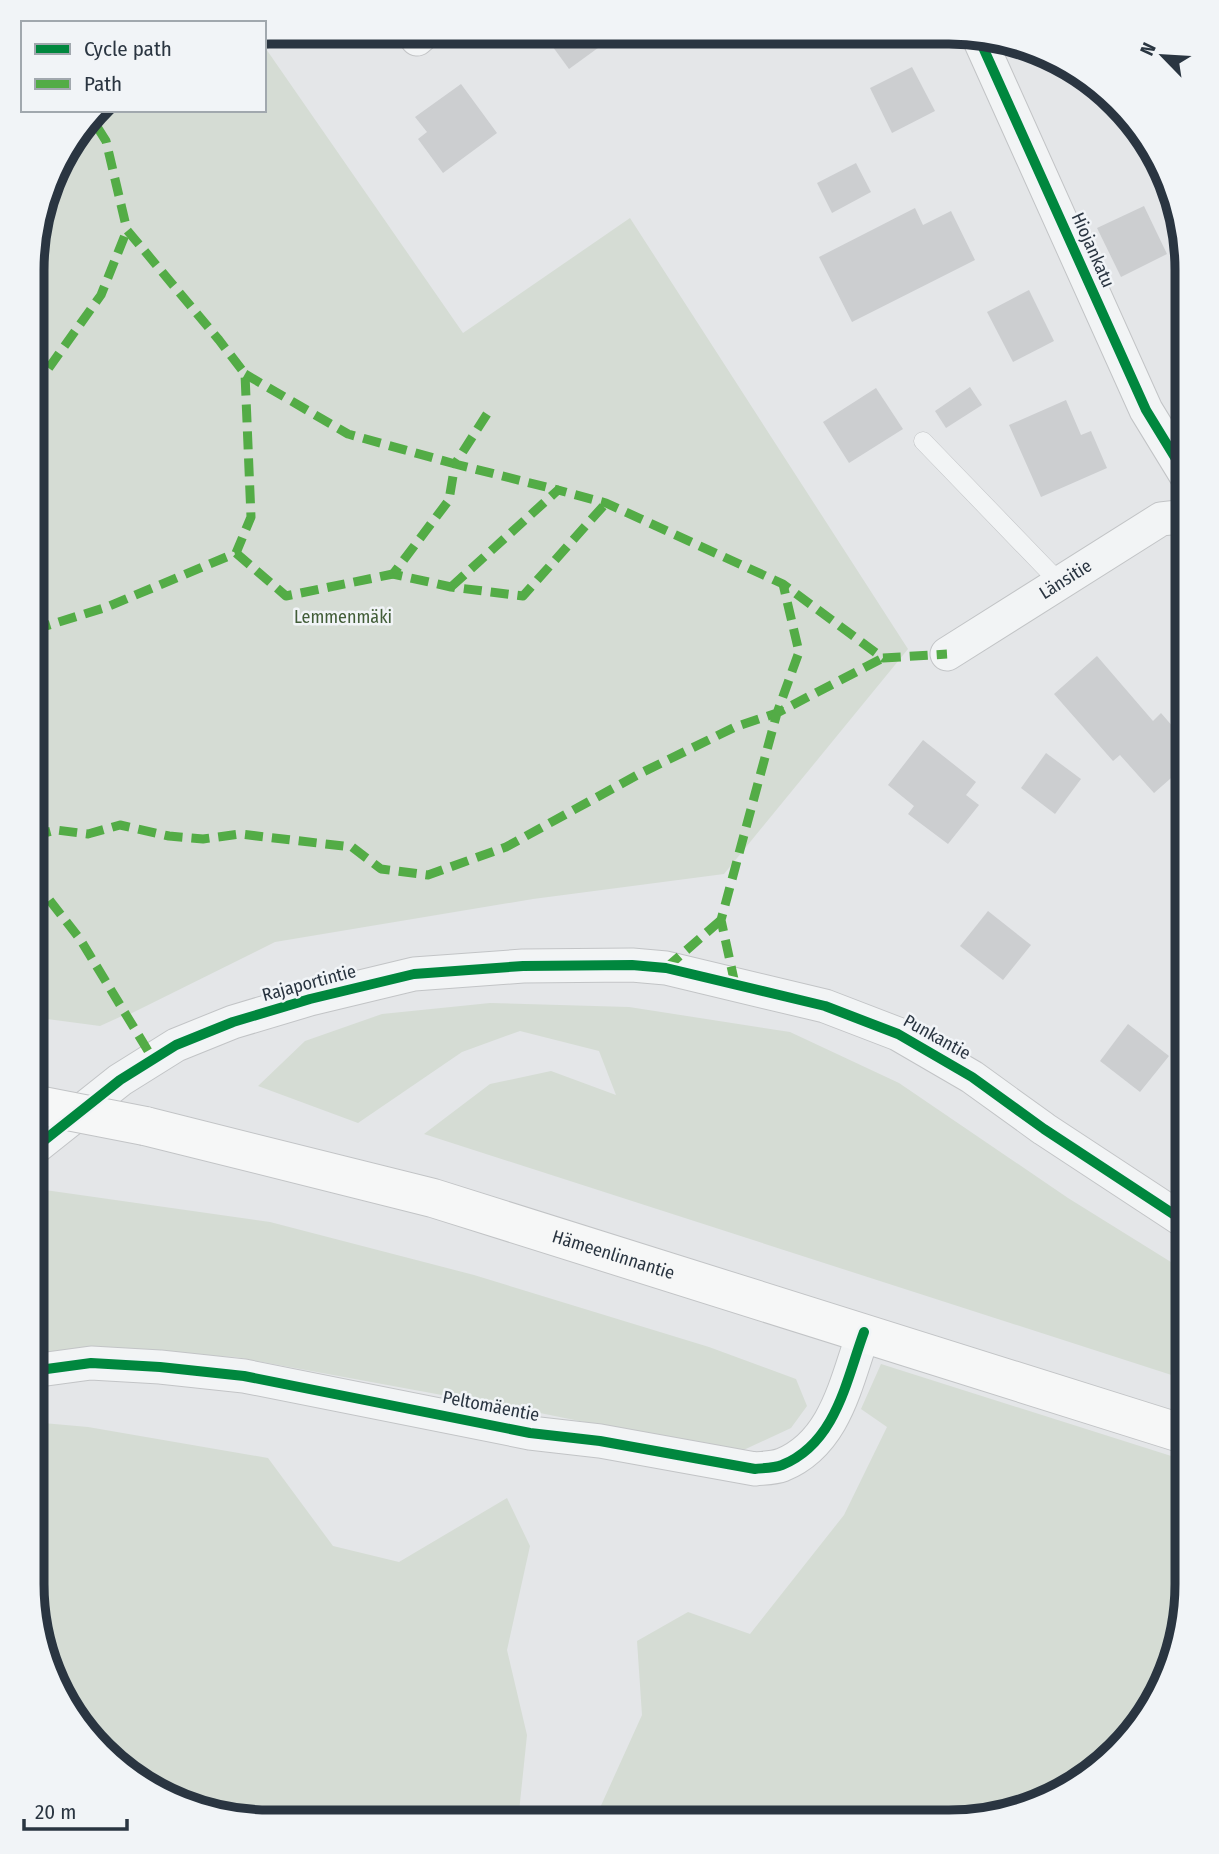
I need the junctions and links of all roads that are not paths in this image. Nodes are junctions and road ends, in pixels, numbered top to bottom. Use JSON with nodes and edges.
{"nodes":[{"id":1,"x":982,"y":47,"type":"edge"},
{"id":2,"x":923,"y":441,"type":"dead end"},
{"id":3,"x":1175,"y":457,"type":"edge"},
{"id":4,"x":1175,"y":517,"type":"edge"},
{"id":5,"x":1060,"y":583,"type":"junction"},
{"id":6,"x":947,"y":654,"type":"dead end"},
{"id":7,"x":632,"y":965,"type":"joint"},
{"id":8,"x":44,"y":1106,"type":"edge"},
{"id":9,"x":44,"y":1140,"type":"edge"},
{"id":10,"x":1175,"y":1215,"type":"edge"},
{"id":11,"x":864,"y":1332,"type":"junction"},
{"id":12,"x":44,"y":1369,"type":"edge"},
{"id":13,"x":1175,"y":1431,"type":"edge"}],
"edges":[{"from":1,"to":3,"type":"street","name":"Hiojankatu"},
{"from":2,"to":5,"type":"lane"},
{"from":4,"to":5,"type":"street","name":"Länsitie"},
{"from":5,"to":6,"type":"street","name":"Länsitie"},
{"from":7,"to":9,"type":"street","name":"Rajaportintie"},
{"from":7,"to":10,"type":"street","name":"Punkantie"},
{"from":8,"to":11,"type":"main road","name":"Hämeenlinnantie","bridge":true},
{"from":11,"to":12,"type":"street","name":"Peltomäentie"},
{"from":11,"to":13,"type":"main road","name":"Hämeenlinnantie"}]}
